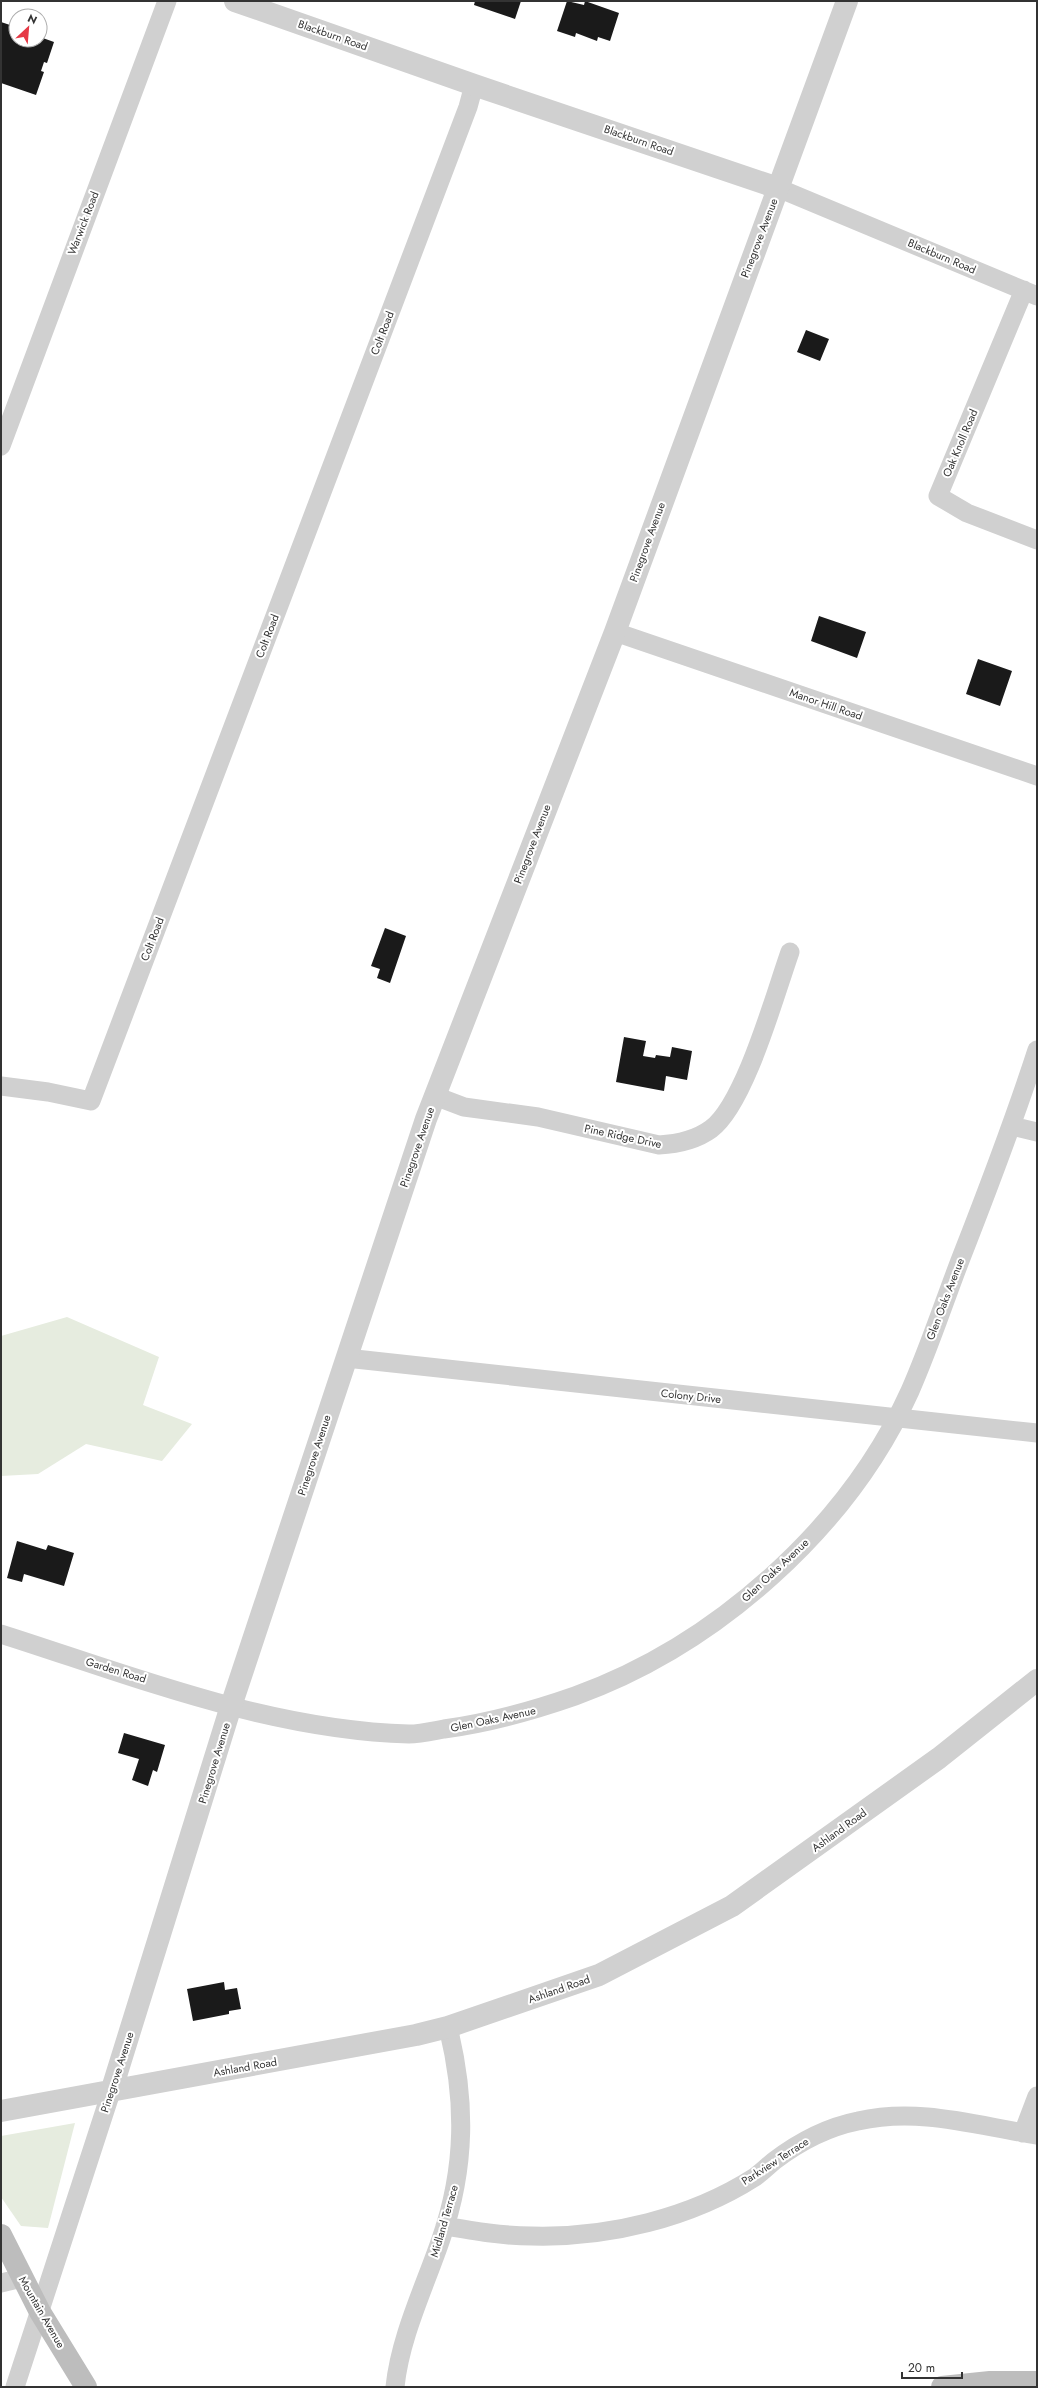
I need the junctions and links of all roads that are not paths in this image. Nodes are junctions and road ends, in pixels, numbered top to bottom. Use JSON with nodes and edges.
{"nodes":[{"id":1,"x":167,"y":1,"type":"edge"},
{"id":2,"x":235,"y":1,"type":"edge"},
{"id":3,"x":848,"y":1,"type":"edge"},
{"id":4,"x":474,"y":85,"type":"junction"},
{"id":5,"x":778,"y":188,"type":"junction"},
{"id":6,"x":1030,"y":293,"type":"edge"},
{"id":7,"x":1,"y":446,"type":"edge"},
{"id":8,"x":1037,"y":540,"type":"edge"},
{"id":9,"x":615,"y":632,"type":"junction"},
{"id":10,"x":1037,"y":776,"type":"edge"},
{"id":11,"x":790,"y":952,"type":"dead end"},
{"id":12,"x":1037,"y":1050,"type":"edge"},
{"id":13,"x":1,"y":1086,"type":"edge"},
{"id":14,"x":435,"y":1096,"type":"junction"},
{"id":15,"x":1012,"y":1126,"type":"junction"},
{"id":16,"x":1037,"y":1132,"type":"edge"},
{"id":17,"x":346,"y":1358,"type":"junction"},
{"id":18,"x":895,"y":1418,"type":"junction"},
{"id":19,"x":1037,"y":1433,"type":"edge"},
{"id":20,"x":1,"y":1634,"type":"edge"},
{"id":21,"x":1037,"y":1680,"type":"edge"},
{"id":22,"x":231,"y":1706,"type":"junction"},
{"id":23,"x":448,"y":2027,"type":"junction"},
{"id":24,"x":111,"y":2092,"type":"junction"},
{"id":25,"x":1037,"y":2096,"type":"edge"},
{"id":26,"x":1,"y":2111,"type":"edge"},
{"id":27,"x":1030,"y":2134,"type":"edge"},
{"id":28,"x":445,"y":2226,"type":"junction"},
{"id":29,"x":1,"y":2235,"type":"edge"},
{"id":30,"x":22,"y":2278,"type":"junction"},
{"id":31,"x":1,"y":2283,"type":"edge"},
{"id":32,"x":40,"y":2312,"type":"junction"},
{"id":33,"x":1037,"y":2382,"type":"edge"},
{"id":34,"x":15,"y":2387,"type":"edge"},
{"id":35,"x":86,"y":2387,"type":"edge"},
{"id":36,"x":395,"y":2387,"type":"edge"},
{"id":37,"x":942,"y":2387,"type":"edge"}],
"edges":[{"from":1,"to":7,"type":"street","name":"Warwick Road"},
{"from":2,"to":4,"type":"street","name":"Blackburn Road"},
{"from":3,"to":5,"type":"street","name":"Pinegrove Avenue"},
{"from":4,"to":5,"type":"street","name":"Blackburn Road"},
{"from":4,"to":13,"type":"street","name":"Colt Road"},
{"from":5,"to":6,"type":"street","name":"Blackburn Road"},
{"from":5,"to":9,"type":"street","name":"Pinegrove Avenue"},
{"from":6,"to":8,"type":"street","name":"Oak Knoll Road"},
{"from":9,"to":10,"type":"street","name":"Manor Hill Road"},
{"from":9,"to":14,"type":"street","name":"Pinegrove Avenue"},
{"from":11,"to":14,"type":"street","name":"Pine Ridge Drive"},
{"from":12,"to":15,"type":"street","name":"Glen Oaks Avenue"},
{"from":14,"to":17,"type":"street","name":"Pinegrove Avenue"},
{"from":15,"to":16,"type":"street"},
{"from":15,"to":18,"type":"street","name":"Glen Oaks Avenue"},
{"from":17,"to":18,"type":"street","name":"Colony Drive"},
{"from":17,"to":22,"type":"street","name":"Pinegrove Avenue"},
{"from":18,"to":19,"type":"street","name":"Colony Drive"},
{"from":18,"to":22,"type":"street","name":"Glen Oaks Avenue"},
{"from":20,"to":22,"type":"street","name":"Garden Road"},
{"from":21,"to":23,"type":"street","name":"Ashland Road"},
{"from":22,"to":24,"type":"street","name":"Pinegrove Avenue"},
{"from":23,"to":24,"type":"street","name":"Ashland Road"},
{"from":23,"to":28,"type":"street","name":"Midland Terrace"},
{"from":24,"to":26,"type":"street","name":"Ashland Road"},
{"from":24,"to":32,"type":"street","name":"Pinegrove Avenue"},
{"from":25,"to":27,"type":"street"},
{"from":27,"to":28,"type":"street","name":"Parkview Terrace"},
{"from":28,"to":36,"type":"street","name":"Midland Terrace"},
{"from":29,"to":30,"type":"main road","name":"Mountain Avenue"},
{"from":30,"to":31,"type":"street"},
{"from":30,"to":32,"type":"main road","name":"Mountain Avenue"},
{"from":32,"to":34,"type":"street","name":"Pinegrove Avenue"},
{"from":32,"to":35,"type":"main road","name":"Mountain Avenue"},
{"from":33,"to":37,"type":"main road"}]}
